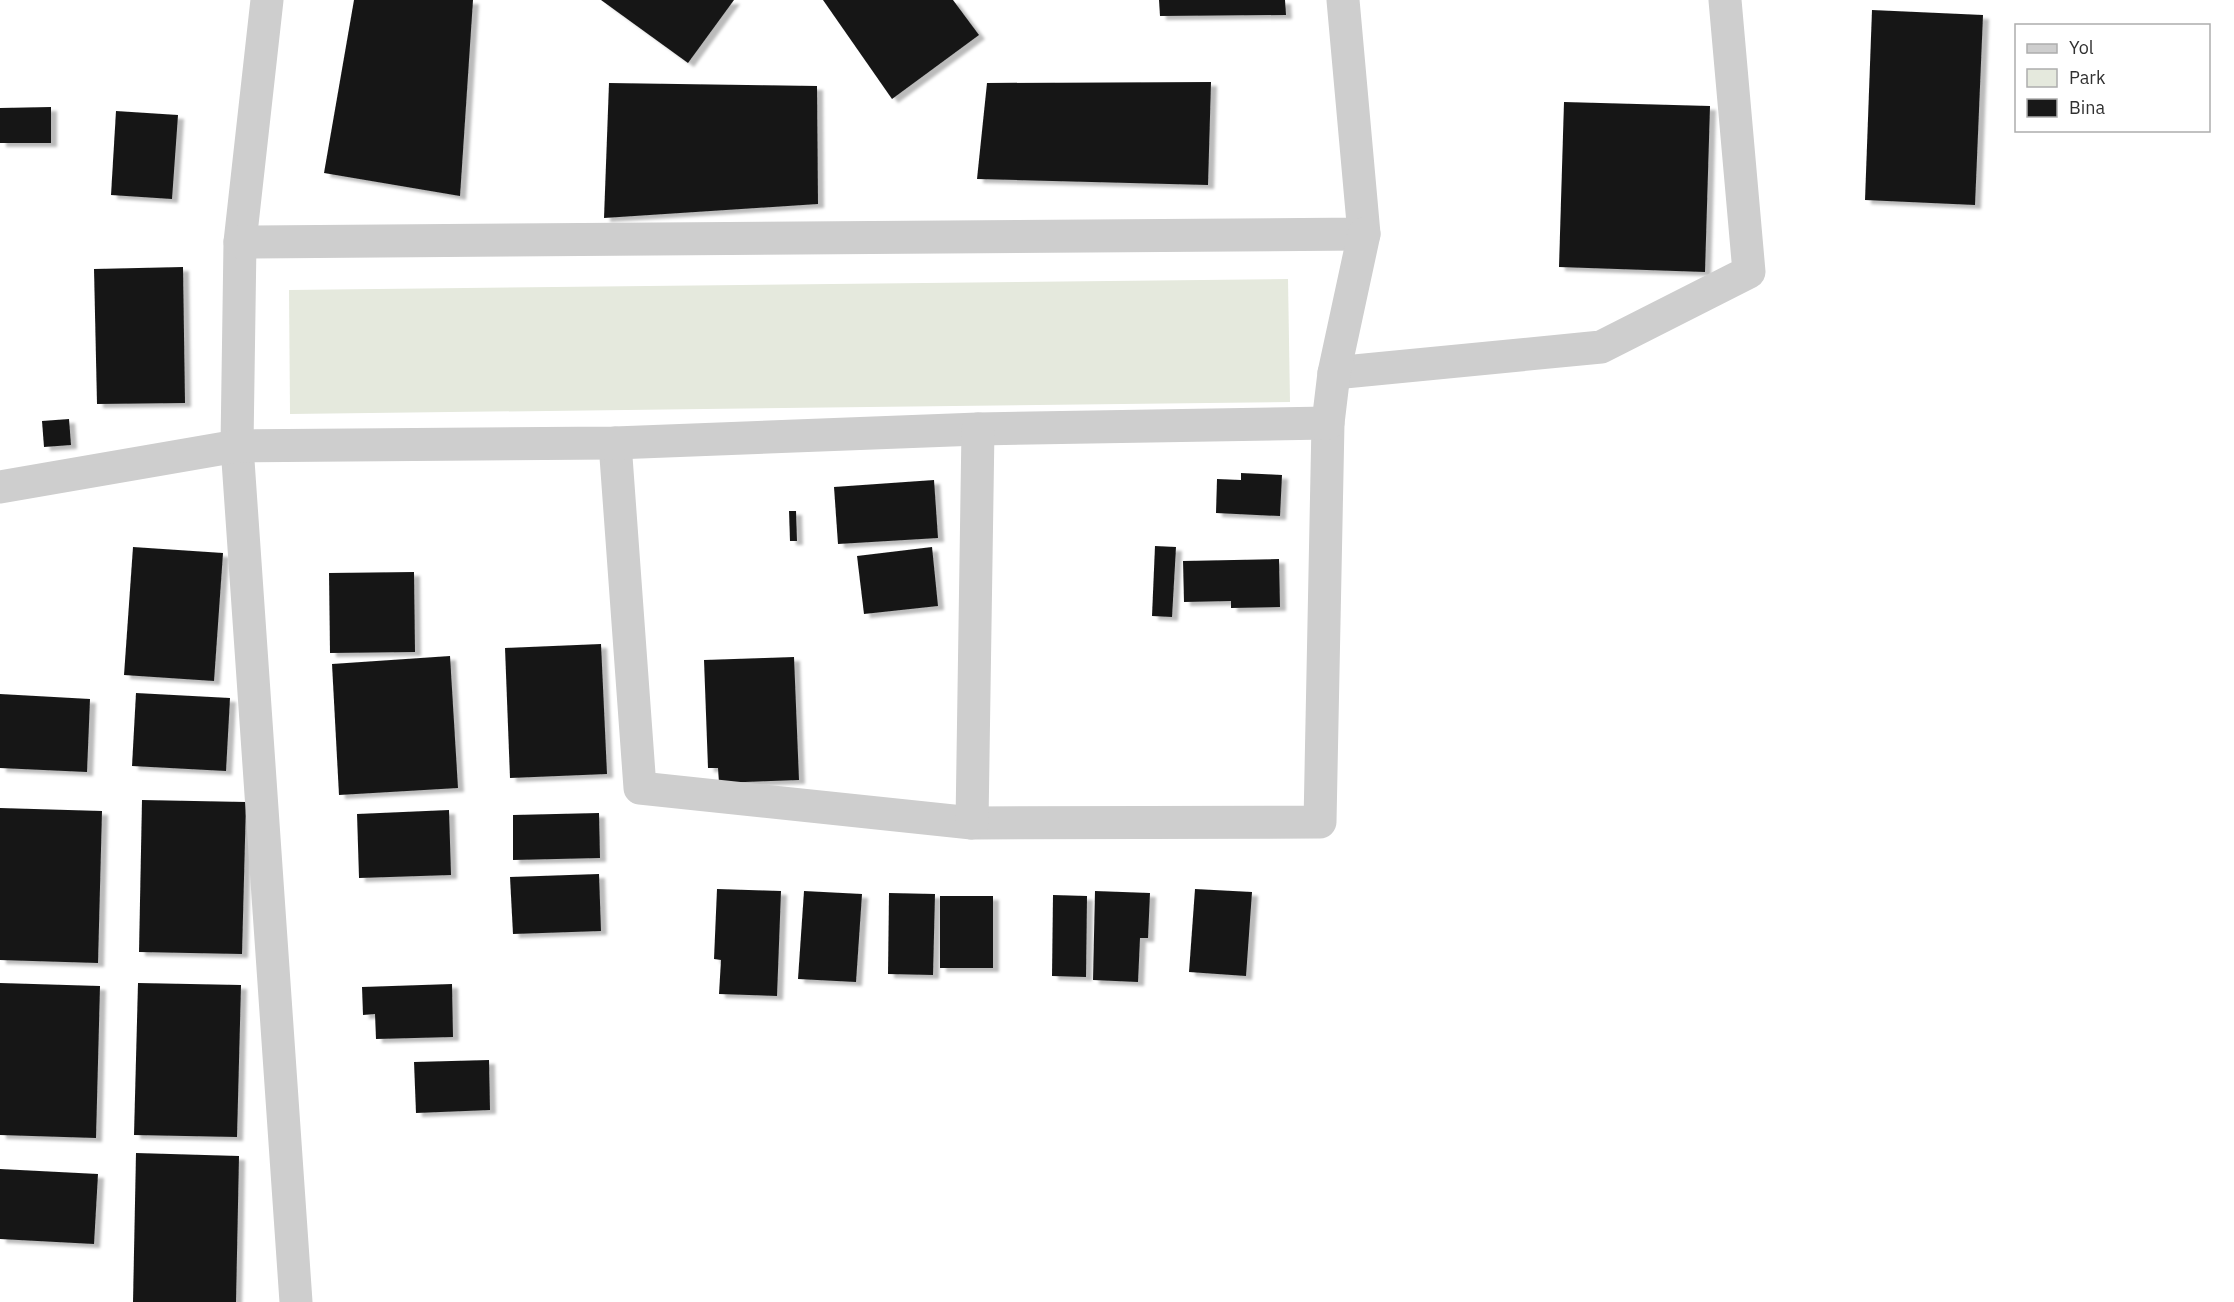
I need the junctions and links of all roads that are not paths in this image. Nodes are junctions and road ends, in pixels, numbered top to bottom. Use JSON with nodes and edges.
{"nodes":[{"id":1,"x":267,"y":0,"type":"edge"},
{"id":2,"x":1343,"y":0,"type":"edge"},
{"id":3,"x":1725,"y":0,"type":"edge"},
{"id":4,"x":1364,"y":234,"type":"junction"},
{"id":5,"x":240,"y":242,"type":"junction"},
{"id":6,"x":1334,"y":373,"type":"junction"},
{"id":7,"x":1328,"y":423,"type":"junction"},
{"id":8,"x":978,"y":429,"type":"junction"},
{"id":9,"x":615,"y":443,"type":"junction"},
{"id":10,"x":237,"y":446,"type":"junction"},
{"id":11,"x":0,"y":487,"type":"edge"},
{"id":12,"x":972,"y":823,"type":"junction"},
{"id":13,"x":296,"y":1302,"type":"edge"}],
"edges":[{"from":1,"to":5,"type":"street"},
{"from":2,"to":4,"type":"street"},
{"from":3,"to":6,"type":"street"},
{"from":4,"to":5,"type":"street"},
{"from":4,"to":6,"type":"street"},
{"from":5,"to":10,"type":"street"},
{"from":6,"to":7,"type":"street"},
{"from":7,"to":8,"type":"street"},
{"from":7,"to":12,"type":"street"},
{"from":8,"to":9,"type":"street"},
{"from":8,"to":12,"type":"street"},
{"from":9,"to":10,"type":"street"},
{"from":9,"to":12,"type":"street"},
{"from":10,"to":11,"type":"street"},
{"from":10,"to":13,"type":"street"}]}
